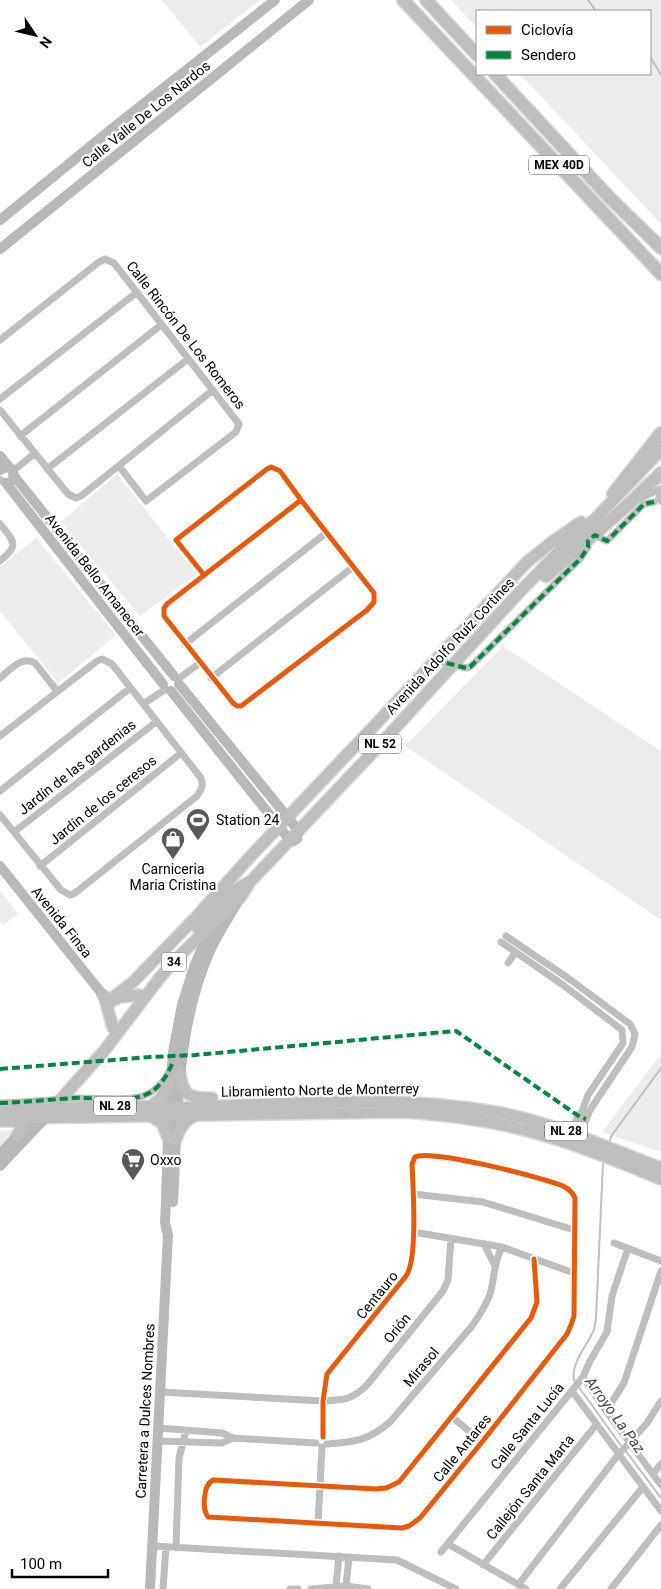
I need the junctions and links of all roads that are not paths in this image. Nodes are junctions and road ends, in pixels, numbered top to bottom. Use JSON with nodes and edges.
{"nodes":[{"id":1,"x":275,"y":0,"type":"edge"},
{"id":2,"x":309,"y":0,"type":"edge"},
{"id":3,"x":403,"y":0,"type":"edge"},
{"id":4,"x":426,"y":0,"type":"edge"},
{"id":5,"x":476,"y":54,"type":"edge"},
{"id":6,"x":496,"y":75,"type":"edge"},
{"id":7,"x":0,"y":220,"type":"edge"},
{"id":8,"x":661,"y":248,"type":"edge"},
{"id":9,"x":0,"y":250,"type":"edge"},
{"id":10,"x":661,"y":274,"type":"edge"},
{"id":11,"x":136,"y":293,"type":"junction"},
{"id":12,"x":161,"y":325,"type":"junction"},
{"id":13,"x":0,"y":340,"type":"edge"},
{"id":14,"x":188,"y":359,"type":"junction"},
{"id":15,"x":213,"y":390,"type":"junction"},
{"id":16,"x":0,"y":398,"type":"edge"},
{"id":17,"x":0,"y":410,"type":"edge"},
{"id":18,"x":661,"y":433,"type":"edge"},
{"id":19,"x":20,"y":436,"type":"junction"},
{"id":20,"x":661,"y":450,"type":"edge"},
{"id":21,"x":34,"y":454,"type":"junction"},
{"id":22,"x":0,"y":456,"type":"edge"},
{"id":23,"x":661,"y":457,"type":"edge"},
{"id":24,"x":119,"y":466,"type":"junction"},
{"id":25,"x":47,"y":469,"type":"junction"},
{"id":26,"x":661,"y":473,"type":"edge"},
{"id":27,"x":5,"y":476,"type":"edge"},
{"id":28,"x":661,"y":490,"type":"edge"},
{"id":29,"x":613,"y":494,"type":"joint"},
{"id":30,"x":301,"y":500,"type":"junction"},
{"id":31,"x":631,"y":502,"type":"junction"},
{"id":32,"x":658,"y":502,"type":"edge"},
{"id":33,"x":0,"y":524,"type":"edge"},
{"id":34,"x":326,"y":533,"type":"junction"},
{"id":35,"x":0,"y":561,"type":"edge"},
{"id":36,"x":353,"y":567,"type":"junction"},
{"id":37,"x":88,"y":568,"type":"junction"},
{"id":38,"x":204,"y":575,"type":"junction"},
{"id":39,"x":78,"y":576,"type":"junction"},
{"id":40,"x":546,"y":576,"type":"junction"},
{"id":41,"x":97,"y":580,"type":"junction"},
{"id":42,"x":88,"y":588,"type":"junction"},
{"id":43,"x":478,"y":614,"type":"junction"},
{"id":44,"x":185,"y":644,"type":"junction"},
{"id":45,"x":435,"y":660,"type":"junction"},
{"id":46,"x":200,"y":663,"type":"junction"},
{"id":47,"x":456,"y":665,"type":"junction"},
{"id":48,"x":0,"y":678,"type":"edge"},
{"id":49,"x":212,"y":678,"type":"junction"},
{"id":50,"x":172,"y":684,"type":"junction"},
{"id":51,"x":130,"y":688,"type":"junction"},
{"id":52,"x":57,"y":691,"type":"junction"},
{"id":53,"x":144,"y":704,"type":"junction"},
{"id":54,"x":156,"y":722,"type":"junction"},
{"id":55,"x":376,"y":725,"type":"junction"},
{"id":56,"x":0,"y":736,"type":"edge"},
{"id":57,"x":376,"y":748,"type":"junction"},
{"id":58,"x":235,"y":752,"type":"junction"},
{"id":59,"x":181,"y":753,"type":"junction"},
{"id":60,"x":226,"y":759,"type":"junction"},
{"id":61,"x":246,"y":766,"type":"junction"},
{"id":62,"x":238,"y":774,"type":"junction"},
{"id":63,"x":0,"y":791,"type":"edge"},
{"id":64,"x":0,"y":815,"type":"edge"},
{"id":65,"x":287,"y":818,"type":"junction"},
{"id":66,"x":278,"y":826,"type":"junction"},
{"id":67,"x":14,"y":832,"type":"junction"},
{"id":68,"x":295,"y":839,"type":"junction"},
{"id":69,"x":0,"y":866,"type":"edge"},
{"id":70,"x":40,"y":866,"type":"junction"},
{"id":71,"x":250,"y":882,"type":"junction"},
{"id":72,"x":240,"y":898,"type":"junction"},
{"id":73,"x":222,"y":904,"type":"junction"},
{"id":74,"x":198,"y":914,"type":"junction"},
{"id":75,"x":211,"y":926,"type":"junction"},
{"id":76,"x":191,"y":936,"type":"junction"},
{"id":77,"x":506,"y":936,"type":"dead end"},
{"id":78,"x":501,"y":942,"type":"dead end"},
{"id":79,"x":515,"y":953,"type":"junction"},
{"id":80,"x":508,"y":963,"type":"dead end"},
{"id":81,"x":139,"y":996,"type":"junction"},
{"id":82,"x":107,"y":1000,"type":"junction"},
{"id":83,"x":113,"y":1028,"type":"junction"},
{"id":84,"x":172,"y":1064,"type":"junction"},
{"id":85,"x":176,"y":1080,"type":"junction"},
{"id":86,"x":0,"y":1103,"type":"edge"},
{"id":87,"x":311,"y":1103,"type":"junction"},
{"id":88,"x":47,"y":1109,"type":"junction"},
{"id":89,"x":198,"y":1110,"type":"junction"},
{"id":90,"x":0,"y":1111,"type":"edge"},
{"id":91,"x":150,"y":1111,"type":"junction"},
{"id":92,"x":173,"y":1112,"type":"junction"},
{"id":93,"x":0,"y":1119,"type":"edge"},
{"id":94,"x":559,"y":1129,"type":"junction"},
{"id":95,"x":580,"y":1130,"type":"junction"},
{"id":96,"x":536,"y":1133,"type":"junction"},
{"id":97,"x":17,"y":1135,"type":"junction"},
{"id":98,"x":172,"y":1139,"type":"junction"},
{"id":99,"x":0,"y":1154,"type":"edge"},
{"id":100,"x":602,"y":1155,"type":"junction"},
{"id":101,"x":413,"y":1160,"type":"joint"},
{"id":102,"x":0,"y":1166,"type":"edge"},
{"id":103,"x":661,"y":1168,"type":"edge"},
{"id":104,"x":661,"y":1179,"type":"edge"},
{"id":105,"x":413,"y":1194,"type":"junction"},
{"id":106,"x":574,"y":1230,"type":"junction"},
{"id":107,"x":413,"y":1232,"type":"junction"},
{"id":108,"x":451,"y":1238,"type":"junction"},
{"id":109,"x":614,"y":1243,"type":"dead end"},
{"id":110,"x":484,"y":1244,"type":"junction"},
{"id":111,"x":502,"y":1247,"type":"junction"},
{"id":112,"x":628,"y":1248,"type":"junction"},
{"id":113,"x":534,"y":1258,"type":"junction"},
{"id":114,"x":661,"y":1261,"type":"edge"},
{"id":115,"x":494,"y":1264,"type":"junction"},
{"id":116,"x":661,"y":1271,"type":"edge"},
{"id":117,"x":574,"y":1273,"type":"junction"},
{"id":118,"x":583,"y":1378,"type":"junction"},
{"id":119,"x":572,"y":1390,"type":"junction"},
{"id":120,"x":160,"y":1392,"type":"junction"},
{"id":121,"x":323,"y":1401,"type":"junction"},
{"id":122,"x":661,"y":1401,"type":"edge"},
{"id":123,"x":606,"y":1411,"type":"junction"},
{"id":124,"x":452,"y":1417,"type":"junction"},
{"id":125,"x":596,"y":1425,"type":"junction"},
{"id":126,"x":158,"y":1428,"type":"junction"},
{"id":127,"x":186,"y":1431,"type":"junction"},
{"id":128,"x":233,"y":1438,"type":"junction"},
{"id":129,"x":158,"y":1441,"type":"junction"},
{"id":130,"x":184,"y":1442,"type":"junction"},
{"id":131,"x":482,"y":1442,"type":"junction"},
{"id":132,"x":322,"y":1443,"type":"junction"},
{"id":133,"x":629,"y":1443,"type":"junction"},
{"id":134,"x":620,"y":1454,"type":"junction"},
{"id":135,"x":661,"y":1464,"type":"edge"},
{"id":136,"x":653,"y":1474,"type":"junction"},
{"id":137,"x":661,"y":1484,"type":"edge"},
{"id":138,"x":320,"y":1486,"type":"junction"},
{"id":139,"x":643,"y":1487,"type":"junction"},
{"id":140,"x":661,"y":1511,"type":"edge"},
{"id":141,"x":318,"y":1524,"type":"junction"},
{"id":142,"x":661,"y":1525,"type":"edge"},
{"id":143,"x":448,"y":1544,"type":"junction"},
{"id":144,"x":152,"y":1546,"type":"junction"},
{"id":145,"x":166,"y":1547,"type":"junction"},
{"id":146,"x":176,"y":1548,"type":"junction"},
{"id":147,"x":441,"y":1552,"type":"dead end"},
{"id":148,"x":339,"y":1556,"type":"junction"},
{"id":149,"x":348,"y":1556,"type":"junction"},
{"id":150,"x":483,"y":1565,"type":"junction"},
{"id":151,"x":518,"y":1585,"type":"junction"},
{"id":152,"x":336,"y":1586,"type":"junction"},
{"id":153,"x":346,"y":1586,"type":"junction"},
{"id":154,"x":150,"y":1589,"type":"edge"},
{"id":155,"x":163,"y":1589,"type":"edge"},
{"id":156,"x":290,"y":1589,"type":"edge"},
{"id":157,"x":298,"y":1589,"type":"edge"},
{"id":158,"x":311,"y":1589,"type":"edge"},
{"id":159,"x":368,"y":1589,"type":"edge"},
{"id":160,"x":456,"y":1589,"type":"edge"},
{"id":161,"x":526,"y":1589,"type":"edge"},
{"id":162,"x":560,"y":1589,"type":"edge"},
{"id":163,"x":611,"y":1589,"type":"edge"}],
"edges":[{"from":1,"to":7,"type":"street","name":"Calle Valle De Los Nardos"},
{"from":2,"to":9,"type":"street","name":"Calle Valle De Los Nardos"},
{"from":3,"to":10,"type":"highway","number":"MEX 40D"},
{"from":4,"to":5,"type":"highway"},
{"from":6,"to":8,"type":"highway","number":"MEX 40D"},
{"from":11,"to":12,"type":"street","name":"Calle Rincón De Los Romeros"},
{"from":11,"to":13,"type":"street","name":"Calle Rincón De Los Romeros"},
{"from":11,"to":16,"type":"street"},
{"from":12,"to":14,"type":"street","name":"Calle Rincón De Los Romeros"},
{"from":12,"to":19,"type":"street"},
{"from":14,"to":15,"type":"street","name":"Calle Rincón De Los Romeros"},
{"from":14,"to":25,"type":"street"},
{"from":15,"to":24,"type":"street"},
{"from":15,"to":24,"type":"street","name":"Calle Rincón De Los Romeros"},
{"from":17,"to":19,"type":"street"},
{"from":18,"to":29,"type":"highway"},
{"from":19,"to":21,"type":"street"},
{"from":20,"to":47,"type":"main road","name":"Avenida Adolfo Ruíz Cortines","number":"NL 52"},
{"from":21,"to":25,"type":"street"},
{"from":21,"to":27,"type":"street"},
{"from":22,"to":27,"type":"street","name":"Avenida Bello Amanecer"},
{"from":23,"to":40,"type":"main road","name":"Avenida Adolfo Ruíz Cortines"},
{"from":24,"to":25,"type":"street"},
{"from":26,"to":31,"type":"highway"},
{"from":27,"to":37,"type":"street","name":"Avenida Bello Amanecer"},
{"from":27,"to":39,"type":"street","name":"Avenida Bello Amanecer"},
{"from":28,"to":31,"type":"street"},
{"from":28,"to":32,"type":"street"},
{"from":29,"to":43,"type":"main road"},
{"from":30,"to":34,"type":"street"},
{"from":30,"to":38,"type":"street"},
{"from":30,"to":38,"type":"street"},
{"from":31,"to":40,"type":"highway"},
{"from":32,"to":47,"type":"street"},
{"from":33,"to":35,"type":"street"},
{"from":34,"to":36,"type":"street"},
{"from":34,"to":44,"type":"street"},
{"from":36,"to":49,"type":"street"},
{"from":36,"to":49,"type":"street"},
{"from":37,"to":39,"type":"street"},
{"from":37,"to":41,"type":"street","name":"Avenida Bello Amanecer"},
{"from":38,"to":44,"type":"street"},
{"from":39,"to":42,"type":"street","name":"Avenida Bello Amanecer"},
{"from":40,"to":47,"type":"main road","name":"Avenida Adolfo Ruíz Cortines"},
{"from":41,"to":42,"type":"street"},
{"from":41,"to":50,"type":"street","name":"Avenida Bello Amanecer"},
{"from":42,"to":50,"type":"street","name":"Avenida Bello Amanecer"},
{"from":43,"to":45,"type":"main road"},
{"from":43,"to":47,"type":"main road"},
{"from":44,"to":46,"type":"street"},
{"from":45,"to":47,"type":"street"},
{"from":45,"to":55,"type":"main road"},
{"from":46,"to":49,"type":"street"},
{"from":46,"to":50,"type":"street"},
{"from":47,"to":57,"type":"main road","name":"Avenida Adolfo Ruíz Cortines","number":"NL 52"},
{"from":47,"to":68,"type":"main road"},
{"from":48,"to":52,"type":"street"},
{"from":50,"to":53,"type":"street"},
{"from":50,"to":58,"type":"street","name":"Avenida Bello Amanecer"},
{"from":50,"to":60,"type":"street","name":"Avenida Bello Amanecer"},
{"from":51,"to":52,"type":"street"},
{"from":51,"to":53,"type":"street"},
{"from":51,"to":63,"type":"street"},
{"from":52,"to":56,"type":"street"},
{"from":53,"to":54,"type":"street"},
{"from":54,"to":59,"type":"street"},
{"from":54,"to":67,"type":"street","name":"Jardín de las gardenias"},
{"from":55,"to":57,"type":"main road"},
{"from":55,"to":65,"type":"main road"},
{"from":57,"to":68,"type":"main road","name":"Avenida Adolfo Ruíz Cortines","number":"NL 52"},
{"from":58,"to":60,"type":"street"},
{"from":58,"to":61,"type":"street","name":"Avenida Bello Amanecer"},
{"from":59,"to":70,"type":"street","name":"Jardín de los ceresos"},
{"from":59,"to":70,"type":"street"},
{"from":60,"to":62,"type":"street","name":"Avenida Bello Amanecer"},
{"from":61,"to":62,"type":"street"},
{"from":61,"to":65,"type":"street","name":"Avenida Bello Amanecer"},
{"from":62,"to":66,"type":"street","name":"Avenida Bello Amanecer"},
{"from":64,"to":67,"type":"street"},
{"from":65,"to":66,"type":"main road"},
{"from":65,"to":68,"type":"street","name":"Avenida Bello Amanecer"},
{"from":66,"to":68,"type":"street","name":"Avenida Bello Amanecer"},
{"from":66,"to":74,"type":"main road"},
{"from":67,"to":70,"type":"street"},
{"from":68,"to":71,"type":"main road","name":"Avenida Adolfo Ruíz Cortines","number":"NL 52"},
{"from":68,"to":72,"type":"main road"},
{"from":69,"to":82,"type":"street","name":"Avenida Finsa"},
{"from":71,"to":72,"type":"main road","name":"Avenida Adolfo Ruíz Cortines","number":"NL 52"},
{"from":71,"to":73,"type":"main road","name":"Avenida Adolfo Ruíz Cortines","number":"NL 52"},
{"from":72,"to":75,"type":"main road","name":"Avenida Adolfo Ruíz Cortines","number":"34"},
{"from":72,"to":85,"type":"street","name":"Carretera a Dulces Nombres","number":"NL 52"},
{"from":73,"to":75,"type":"street","name":"Carretera a Dulces Nombres","number":"NL 52"},
{"from":73,"to":76,"type":"main road","name":"Avenida Adolfo Ruíz Cortines","number":"34"},
{"from":74,"to":76,"type":"main road"},
{"from":74,"to":82,"type":"main road"},
{"from":75,"to":84,"type":"street","name":"Carretera a Dulces Nombres","number":"NL 52"},
{"from":75,"to":88,"type":"main road","name":"Avenida Adolfo Ruíz Cortines","number":"34"},
{"from":76,"to":81,"type":"main road","name":"Avenida Adolfo Ruíz Cortines","number":"34"},
{"from":77,"to":95,"type":"street"},
{"from":78,"to":79,"type":"street"},
{"from":79,"to":80,"type":"street"},
{"from":79,"to":95,"type":"street"},
{"from":81,"to":82,"type":"main road"},
{"from":81,"to":83,"type":"main road","name":"Avenida Adolfo Ruíz Cortines","number":"34"},
{"from":82,"to":83,"type":"main road"},
{"from":83,"to":88,"type":"main road","name":"Avenida Adolfo Ruíz Cortines","number":"34"},
{"from":84,"to":85,"type":"street","name":"Carretera a Dulces Nombres","number":"NL 52"},
{"from":84,"to":88,"type":"street"},
{"from":85,"to":87,"type":"main road"},
{"from":85,"to":89,"type":"main road"},
{"from":85,"to":91,"type":"main road"},
{"from":85,"to":92,"type":"street","name":"Carretera a Dulces Nombres","number":"NL 52"},
{"from":86,"to":88,"type":"street"},
{"from":87,"to":89,"type":"main road","name":"Libramiento Norte de Monterrey","number":"NL 28"},
{"from":87,"to":94,"type":"main road","name":"Libramiento Norte de Monterrey","number":"NL 28"},
{"from":88,"to":90,"type":"main road","name":"Libramiento Norte de Monterrey","number":"NL 28"},
{"from":88,"to":91,"type":"main road","name":"Libramiento Norte de Monterrey","number":"NL 28"},
{"from":88,"to":93,"type":"main road"},
{"from":88,"to":97,"type":"street"},
{"from":88,"to":102,"type":"street"},
{"from":89,"to":92,"type":"main road","name":"Libramiento Norte de Monterrey","number":"NL 28"},
{"from":89,"to":96,"type":"main road"},
{"from":89,"to":98,"type":"main road"},
{"from":91,"to":92,"type":"main road","name":"Libramiento Norte de Monterrey","number":"NL 28"},
{"from":91,"to":98,"type":"main road"},
{"from":92,"to":98,"type":"street","name":"Carretera a Dulces Nombres","number":"NL 52"},
{"from":93,"to":97,"type":"main road"},
{"from":94,"to":95,"type":"main road","name":"Libramiento Norte de Monterrey","number":"NL 28"},
{"from":94,"to":95,"type":"main road"},
{"from":95,"to":96,"type":"main road"},
{"from":95,"to":100,"type":"main road"},
{"from":95,"to":103,"type":"main road","name":"Libramiento Norte de Monterrey","number":"NL 28"},
{"from":96,"to":100,"type":"main road"},
{"from":97,"to":99,"type":"street"},
{"from":98,"to":120,"type":"street","name":"Carretera a Dulces Nombres","number":"NL 52"},
{"from":100,"to":104,"type":"main road"},
{"from":101,"to":105,"type":"street","name":"Centauro"},
{"from":101,"to":106,"type":"street","name":"Calle Antares"},
{"from":105,"to":106,"type":"street"},
{"from":105,"to":107,"type":"street","name":"Centauro"},
{"from":106,"to":117,"type":"street","name":"Calle Antares"},
{"from":107,"to":108,"type":"street"},
{"from":107,"to":121,"type":"street","name":"Centauro"},
{"from":108,"to":110,"type":"street"},
{"from":108,"to":121,"type":"street","name":"Orión"},
{"from":109,"to":112,"type":"street"},
{"from":110,"to":111,"type":"street"},
{"from":110,"to":115,"type":"street"},
{"from":111,"to":113,"type":"street"},
{"from":111,"to":115,"type":"street","name":"Mirasol"},
{"from":112,"to":114,"type":"street"},
{"from":112,"to":118,"type":"street","name":"Calle Santa Lucía"},
{"from":113,"to":117,"type":"street"},
{"from":113,"to":124,"type":"street"},
{"from":115,"to":132,"type":"street","name":"Mirasol"},
{"from":116,"to":123,"type":"street"},
{"from":117,"to":131,"type":"street","name":"Calle Antares"},
{"from":118,"to":119,"type":"street","name":"Calle Santa Lucía"},
{"from":118,"to":123,"type":"street"},
{"from":119,"to":125,"type":"street"},
{"from":119,"to":143,"type":"street","name":"Calle Santa Lucía"},
{"from":120,"to":121,"type":"street","name":"Orión"},
{"from":120,"to":126,"type":"street","name":"Carretera a Dulces Nombres","number":"NL 52"},
{"from":121,"to":132,"type":"street","name":"Centauro"},
{"from":122,"to":133,"type":"street"},
{"from":123,"to":133,"type":"street"},
{"from":124,"to":131,"type":"street"},
{"from":124,"to":138,"type":"street"},
{"from":125,"to":134,"type":"street"},
{"from":125,"to":150,"type":"street","name":"Callejón Santa Marta"},
{"from":126,"to":127,"type":"street","name":"Mirasol"},
{"from":126,"to":129,"type":"street","name":"Carretera a Dulces Nombres","number":"NL 52"},
{"from":127,"to":128,"type":"street","name":"Mirasol"},
{"from":127,"to":130,"type":"street"},
{"from":128,"to":130,"type":"street","name":"Mirasol"},
{"from":128,"to":132,"type":"street","name":"Mirasol"},
{"from":129,"to":130,"type":"street","name":"Mirasol"},
{"from":129,"to":144,"type":"street","name":"Carretera a Dulces Nombres","number":"NL 52"},
{"from":130,"to":146,"type":"street"},
{"from":131,"to":141,"type":"street","name":"Calle Antares"},
{"from":132,"to":138,"type":"street"},
{"from":133,"to":134,"type":"street"},
{"from":133,"to":136,"type":"street"},
{"from":134,"to":139,"type":"street"},
{"from":134,"to":151,"type":"street"},
{"from":135,"to":136,"type":"street"},
{"from":136,"to":137,"type":"street"},
{"from":138,"to":141,"type":"street"},
{"from":138,"to":141,"type":"street","name":"Calle Antares"},
{"from":139,"to":140,"type":"street"},
{"from":139,"to":162,"type":"street"},
{"from":142,"to":163,"type":"street"},
{"from":143,"to":147,"type":"street","name":"Calle Santa Lucía"},
{"from":143,"to":150,"type":"street"},
{"from":144,"to":145,"type":"street"},
{"from":144,"to":154,"type":"street","name":"Carretera a Dulces Nombres","number":"NL 52"},
{"from":145,"to":146,"type":"street"},
{"from":145,"to":155,"type":"street"},
{"from":146,"to":148,"type":"street"},
{"from":148,"to":149,"type":"street"},
{"from":148,"to":152,"type":"street"},
{"from":149,"to":153,"type":"street"},
{"from":149,"to":160,"type":"street"},
{"from":150,"to":151,"type":"street"},
{"from":151,"to":161,"type":"street"},
{"from":152,"to":153,"type":"street"},
{"from":152,"to":158,"type":"street"},
{"from":153,"to":159,"type":"street"},
{"from":156,"to":157,"type":"street"}]}
